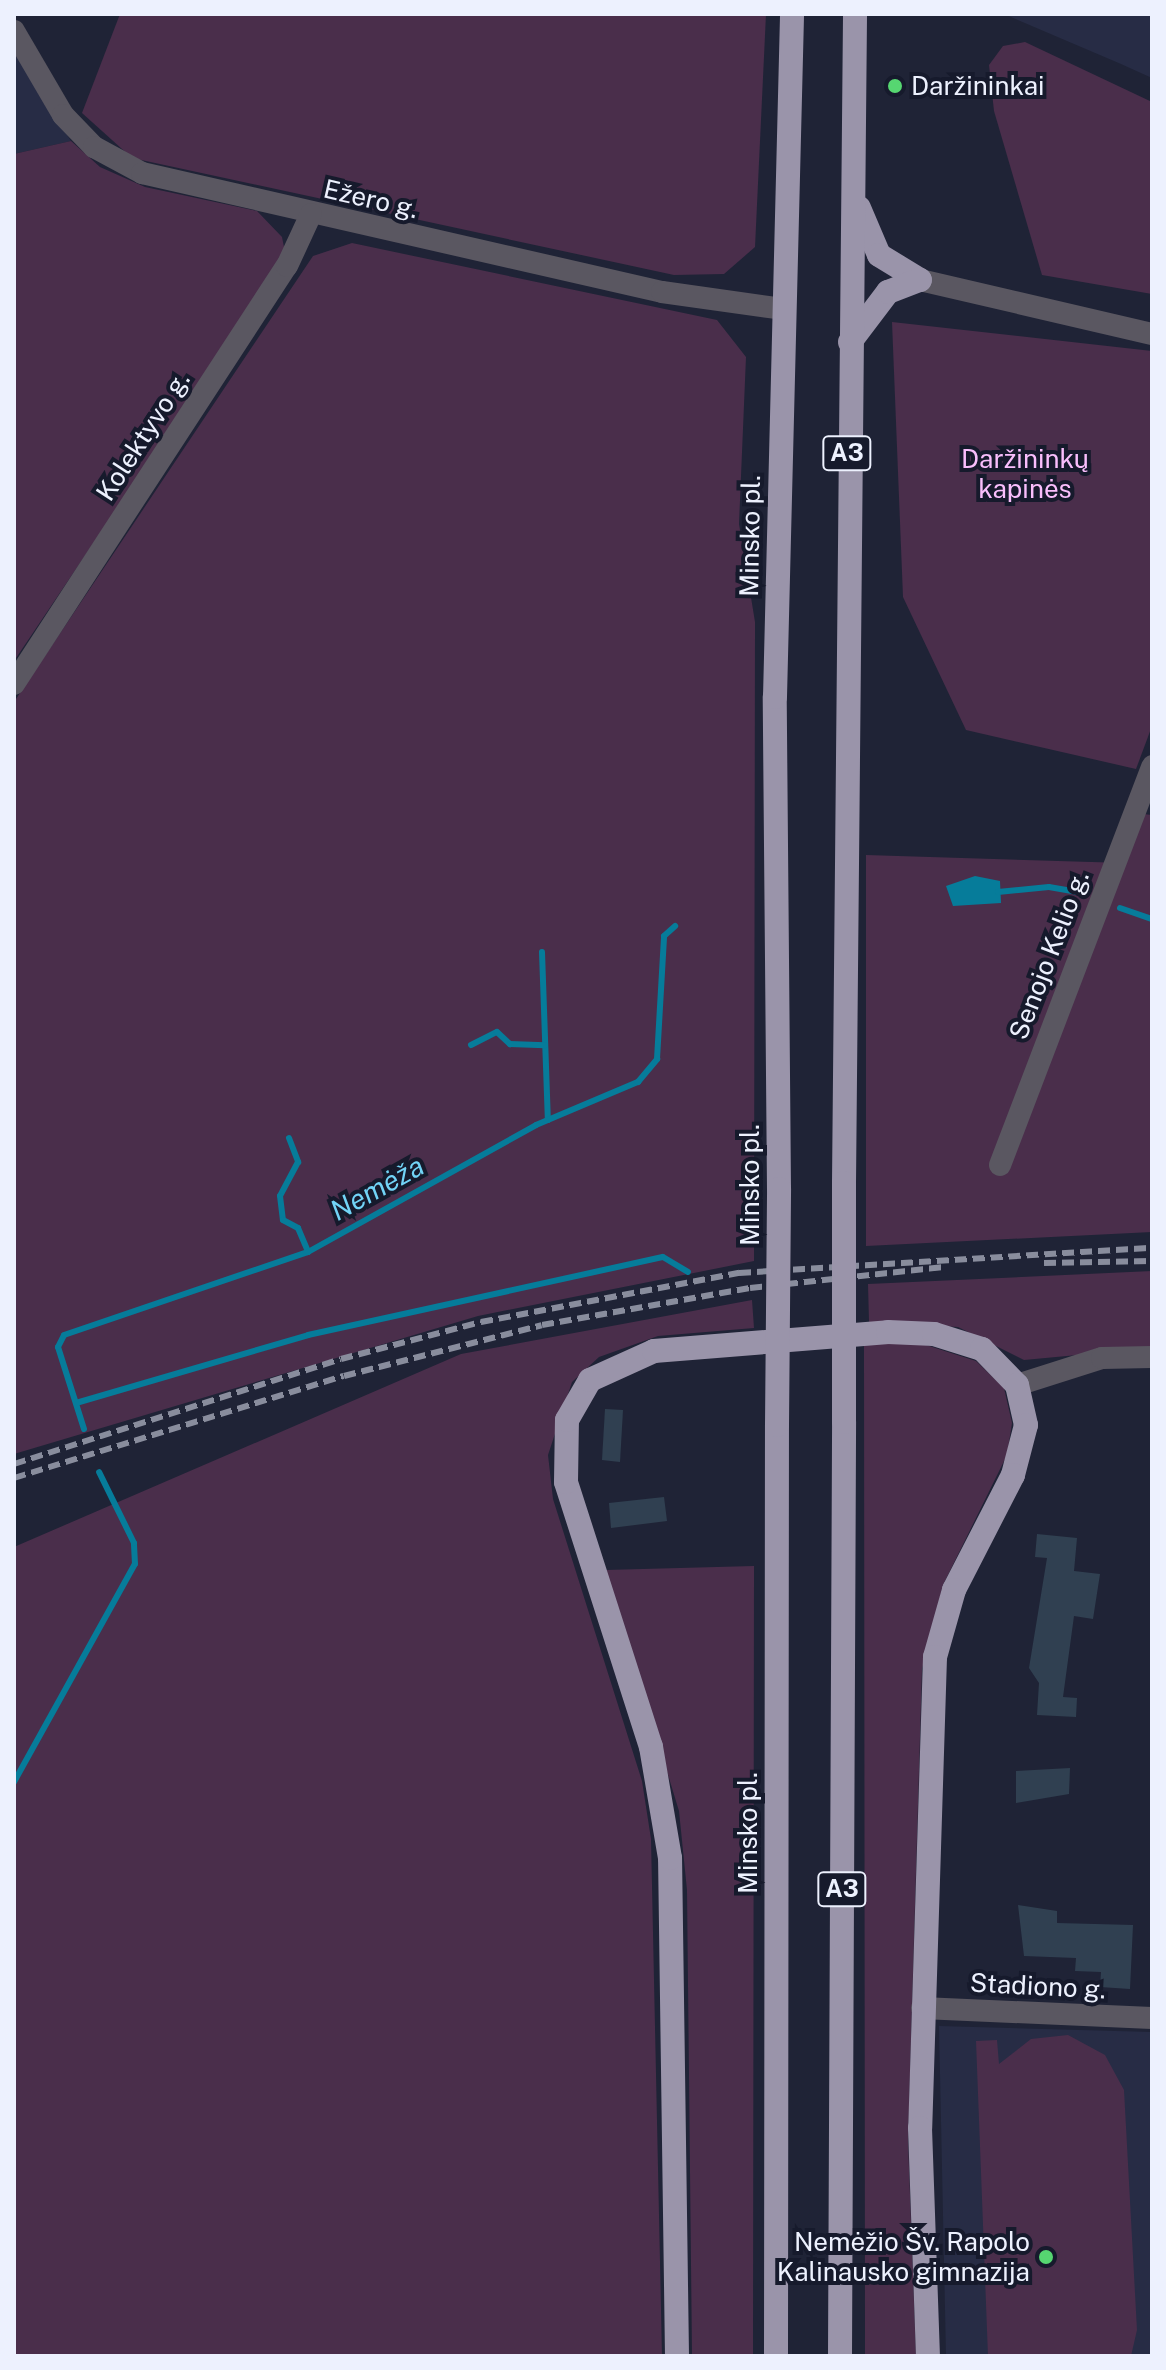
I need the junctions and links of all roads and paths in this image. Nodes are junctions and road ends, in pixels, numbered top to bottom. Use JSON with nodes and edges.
{"nodes":[{"id":1,"x":792,"y":14,"type":"edge"},
{"id":2,"x":855,"y":14,"type":"edge"},
{"id":3,"x":14,"y":31,"type":"edge"},
{"id":4,"x":855,"y":194,"type":"junction"},
{"id":5,"x":311,"y":214,"type":"junction"},
{"id":6,"x":920,"y":280,"type":"junction"},
{"id":7,"x":783,"y":309,"type":"junction"},
{"id":8,"x":1152,"y":334,"type":"edge"},
{"id":9,"x":847,"y":346,"type":"junction"},
{"id":10,"x":14,"y":684,"type":"edge"},
{"id":11,"x":1152,"y":766,"type":"edge"},
{"id":12,"x":1000,"y":1165,"type":"dead end"},
{"id":13,"x":1152,"y":1357,"type":"edge"},
{"id":14,"x":1017,"y":1385,"type":"junction"},
{"id":15,"x":922,"y":2008,"type":"junction"},
{"id":16,"x":1152,"y":2018,"type":"edge"},
{"id":17,"x":677,"y":2356,"type":"edge"},
{"id":18,"x":776,"y":2356,"type":"edge"},
{"id":19,"x":840,"y":2356,"type":"edge"},
{"id":20,"x":928,"y":2356,"type":"edge"}],
"edges":[{"from":1,"to":7,"type":"highway","name":"Minsko pl."},
{"from":2,"to":4,"type":"highway","number":"A3"},
{"from":3,"to":5,"type":"street","name":"Ežero g."},
{"from":4,"to":6,"type":"highway"},
{"from":4,"to":9,"type":"highway","number":"A3"},
{"from":5,"to":7,"type":"street","name":"Ežero g."},
{"from":5,"to":10,"type":"street","name":"Kolektyvo g."},
{"from":6,"to":8,"type":"street"},
{"from":6,"to":9,"type":"highway"},
{"from":7,"to":18,"type":"highway","name":"Minsko pl.","bridge":true},
{"from":9,"to":19,"type":"highway","number":"A3","bridge":true},
{"from":11,"to":12,"type":"street","name":"Senojo Kelio g."},
{"from":13,"to":14,"type":"street"},
{"from":14,"to":15,"type":"highway"},
{"from":14,"to":17,"type":"highway"},
{"from":15,"to":16,"type":"street","name":"Stadiono g."},
{"from":15,"to":20,"type":"highway"}]}
